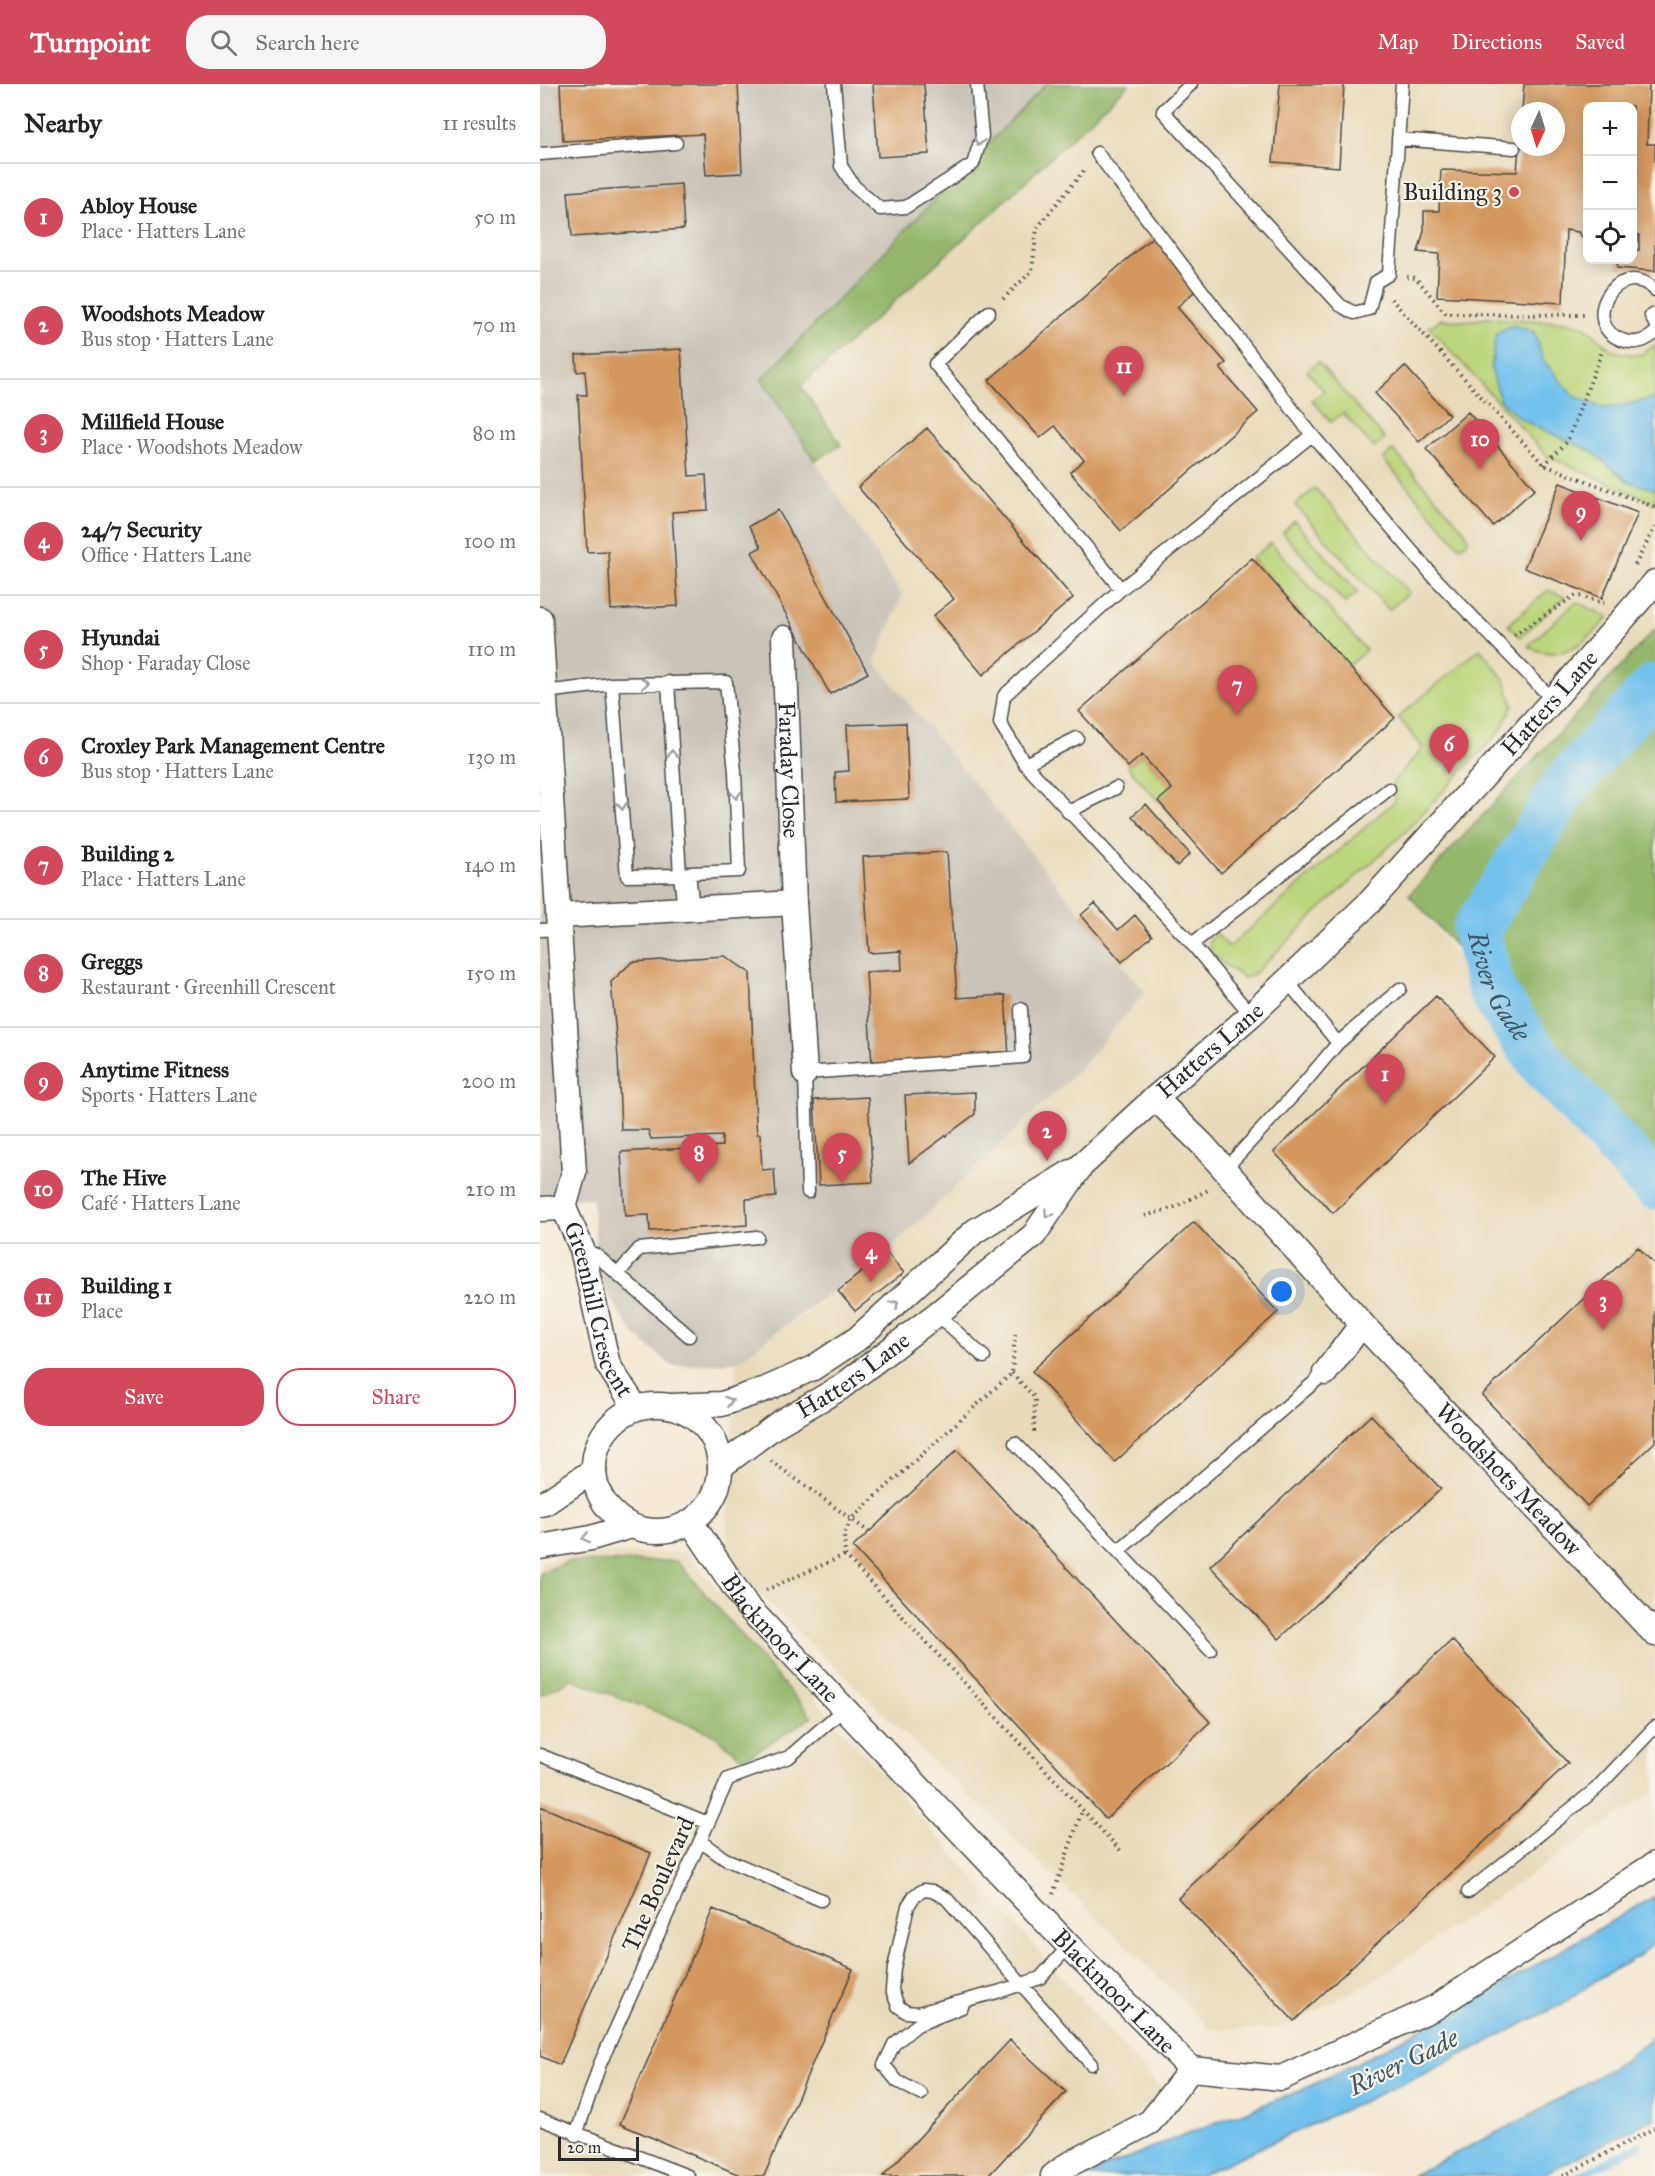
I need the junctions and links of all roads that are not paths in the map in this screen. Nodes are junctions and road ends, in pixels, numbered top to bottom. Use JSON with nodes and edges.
{"nodes":[{"id":1,"x":834,"y":84,"type":"edge"},
{"id":2,"x":977,"y":84,"type":"edge"},
{"id":3,"x":1191,"y":84,"type":"edge"},
{"id":4,"x":1402,"y":84,"type":"edge"},
{"id":5,"x":1398,"y":139,"type":"junction"},
{"id":6,"x":676,"y":143,"type":"dead end"},
{"id":7,"x":1511,"y":148,"type":"edge"},
{"id":8,"x":1097,"y":153,"type":"road end"},
{"id":9,"x":540,"y":154,"type":"edge"},
{"id":10,"x":1655,"y":290,"type":"edge"},
{"id":11,"x":989,"y":312,"type":"road end"},
{"id":12,"x":1655,"y":333,"type":"edge"},
{"id":13,"x":1312,"y":435,"type":"junction"},
{"id":14,"x":1655,"y":582,"type":"edge"},
{"id":15,"x":1121,"y":589,"type":"junction"},
{"id":16,"x":540,"y":619,"type":"edge"},
{"id":17,"x":784,"y":638,"type":"dead end"},
{"id":18,"x":668,"y":682,"type":"junction"},
{"id":19,"x":612,"y":684,"type":"junction"},
{"id":20,"x":544,"y":692,"type":"junction"},
{"id":21,"x":1553,"y":699,"type":"junction"},
{"id":22,"x":1077,"y":738,"type":"dead end"},
{"id":23,"x":1025,"y":764,"type":"junction"},
{"id":24,"x":1116,"y":788,"type":"dead end"},
{"id":25,"x":1389,"y":789,"type":"dead end"},
{"id":26,"x":1068,"y":812,"type":"junction"},
{"id":27,"x":684,"y":874,"type":"junction"},
{"id":28,"x":794,"y":903,"type":"junction"},
{"id":29,"x":688,"y":909,"type":"junction"},
{"id":30,"x":553,"y":925,"type":"edge"},
{"id":31,"x":1192,"y":944,"type":"junction"},
{"id":32,"x":1287,"y":981,"type":"junction"},
{"id":33,"x":1400,"y":989,"type":"dead end"},
{"id":34,"x":1021,"y":1009,"type":"dead end"},
{"id":35,"x":1251,"y":1015,"type":"junction"},
{"id":36,"x":1338,"y":1043,"type":"junction"},
{"id":37,"x":805,"y":1073,"type":"junction"},
{"id":38,"x":1155,"y":1098,"type":"junction"},
{"id":39,"x":1081,"y":1166,"type":"junction"},
{"id":40,"x":1225,"y":1169,"type":"junction"},
{"id":41,"x":808,"y":1192,"type":"dead end"},
{"id":42,"x":564,"y":1208,"type":"junction"},
{"id":43,"x":540,"y":1209,"type":"edge"},
{"id":44,"x":757,"y":1237,"type":"dead end"},
{"id":45,"x":582,"y":1249,"type":"junction"},
{"id":46,"x":618,"y":1274,"type":"junction"},
{"id":47,"x":937,"y":1314,"type":"junction"},
{"id":48,"x":1362,"y":1324,"type":"junction"},
{"id":49,"x":689,"y":1336,"type":"dead end"},
{"id":50,"x":984,"y":1357,"type":"dead end"},
{"id":51,"x":1325,"y":1372,"type":"joint"},
{"id":52,"x":671,"y":1406,"type":"junction"},
{"id":53,"x":636,"y":1408,"type":"junction"},
{"id":54,"x":1015,"y":1443,"type":"dead end"},
{"id":55,"x":720,"y":1467,"type":"junction"},
{"id":56,"x":594,"y":1470,"type":"junction"},
{"id":57,"x":540,"y":1504,"type":"edge"},
{"id":58,"x":692,"y":1522,"type":"junction"},
{"id":59,"x":632,"y":1526,"type":"junction"},
{"id":60,"x":540,"y":1547,"type":"edge"},
{"id":61,"x":1118,"y":1551,"type":"junction"},
{"id":62,"x":1655,"y":1635,"type":"edge"},
{"id":63,"x":1210,"y":1650,"type":"dead end"},
{"id":64,"x":845,"y":1708,"type":"junction"},
{"id":65,"x":1655,"y":1727,"type":"edge"},
{"id":66,"x":540,"y":1755,"type":"edge"},
{"id":67,"x":708,"y":1823,"type":"junction"},
{"id":68,"x":700,"y":1841,"type":"junction"},
{"id":69,"x":1655,"y":1864,"type":"edge"},
{"id":70,"x":1468,"y":1892,"type":"dead end"},
{"id":71,"x":821,"y":1900,"type":"dead end"},
{"id":72,"x":1068,"y":1946,"type":"junction"},
{"id":73,"x":1020,"y":1984,"type":"junction"},
{"id":74,"x":1001,"y":1991,"type":"junction"},
{"id":75,"x":1091,"y":2064,"type":"dead end"},
{"id":76,"x":1191,"y":2069,"type":"junction"},
{"id":77,"x":921,"y":2094,"type":"dead end"},
{"id":78,"x":540,"y":2119,"type":"edge"},
{"id":79,"x":576,"y":2135,"type":"junction"},
{"id":80,"x":688,"y":2176,"type":"edge"},
{"id":81,"x":1053,"y":2176,"type":"edge"}],
"edges":[{"from":2,"to":1,"type":"lane","one_way":true},
{"from":3,"to":5,"type":"lane"},
{"from":4,"to":5,"type":"lane"},
{"from":5,"to":7,"type":"lane"},
{"from":6,"to":9,"type":"lane"},
{"from":8,"to":13,"type":"lane"},
{"from":10,"to":12,"type":"lane"},
{"from":11,"to":15,"type":"lane"},
{"from":13,"to":15,"type":"lane"},
{"from":13,"to":21,"type":"lane"},
{"from":14,"to":21,"type":"street","name":"Hatters Lane"},
{"from":15,"to":23,"type":"lane"},
{"from":16,"to":20,"type":"street","name":"Greenhill Crescent"},
{"from":17,"to":28,"type":"street","name":"Faraday Close"},
{"from":19,"to":18,"type":"lane","one_way":true},
{"from":27,"to":18,"type":"lane","one_way":true},
{"from":18,"to":27,"type":"lane","one_way":true},
{"from":19,"to":20,"type":"lane"},
{"from":19,"to":27,"type":"lane","one_way":true},
{"from":20,"to":30,"type":"street","name":"Greenhill Crescent"},
{"from":21,"to":32,"type":"street","name":"Hatters Lane"},
{"from":22,"to":23,"type":"lane"},
{"from":23,"to":26,"type":"lane"},
{"from":24,"to":26,"type":"lane"},
{"from":25,"to":31,"type":"lane"},
{"from":26,"to":31,"type":"lane"},
{"from":27,"to":29,"type":"lane"},
{"from":28,"to":29,"type":"street"},
{"from":28,"to":37,"type":"street","name":"Faraday Close"},
{"from":29,"to":30,"type":"street"},
{"from":30,"to":42,"type":"street","name":"Greenhill Crescent"},
{"from":31,"to":35,"type":"lane"},
{"from":32,"to":35,"type":"street","name":"Hatters Lane"},
{"from":32,"to":36,"type":"lane"},
{"from":33,"to":36,"type":"lane"},
{"from":34,"to":37,"type":"lane"},
{"from":35,"to":38,"type":"street","name":"Hatters Lane"},
{"from":36,"to":40,"type":"lane"},
{"from":37,"to":41,"type":"lane"},
{"from":38,"to":39,"type":"street","name":"Hatters Lane"},
{"from":38,"to":40,"type":"street","name":"Woodshots Meadow"},
{"from":39,"to":47,"type":"street","name":"Hatters Lane","one_way":true},
{"from":52,"to":39,"type":"street","one_way":true},
{"from":40,"to":48,"type":"street","name":"Woodshots Meadow"},
{"from":42,"to":43,"type":"street","name":"Greenhill Crescent"},
{"from":42,"to":45,"type":"street","name":"Greenhill Crescent"},
{"from":44,"to":46,"type":"lane"},
{"from":45,"to":46,"type":"lane"},
{"from":45,"to":53,"type":"street","name":"Greenhill Crescent"},
{"from":46,"to":49,"type":"lane"},
{"from":47,"to":50,"type":"lane"},
{"from":47,"to":55,"type":"street","name":"Hatters Lane"},
{"from":48,"to":51,"type":"street"},
{"from":48,"to":62,"type":"street","name":"Woodshots Meadow"},
{"from":51,"to":61,"type":"lane"},
{"from":52,"to":53,"type":"street"},
{"from":52,"to":55,"type":"street"},
{"from":53,"to":56,"type":"street"},
{"from":54,"to":61,"type":"lane"},
{"from":55,"to":58,"type":"street"},
{"from":56,"to":57,"type":"street"},
{"from":56,"to":59,"type":"street"},
{"from":58,"to":59,"type":"street"},
{"from":58,"to":64,"type":"street","name":"Blackmoor Lane"},
{"from":59,"to":60,"type":"street","one_way":true},
{"from":61,"to":63,"type":"lane"},
{"from":64,"to":67,"type":"lane","name":"The Boulevard"},
{"from":64,"to":72,"type":"street","name":"Blackmoor Lane"},
{"from":65,"to":70,"type":"lane"},
{"from":66,"to":67,"type":"lane"},
{"from":67,"to":68,"type":"lane","name":"The Boulevard"},
{"from":68,"to":71,"type":"lane"},
{"from":68,"to":79,"type":"lane","name":"The Boulevard"},
{"from":69,"to":76,"type":"street","name":"Blackmoor Lane"},
{"from":72,"to":73,"type":"lane"},
{"from":72,"to":76,"type":"street","name":"Blackmoor Lane"},
{"from":73,"to":74,"type":"lane"},
{"from":73,"to":74,"type":"lane"},
{"from":73,"to":75,"type":"lane"},
{"from":74,"to":77,"type":"lane"},
{"from":76,"to":81,"type":"street"},
{"from":78,"to":79,"type":"lane"},
{"from":79,"to":80,"type":"lane"}]}
